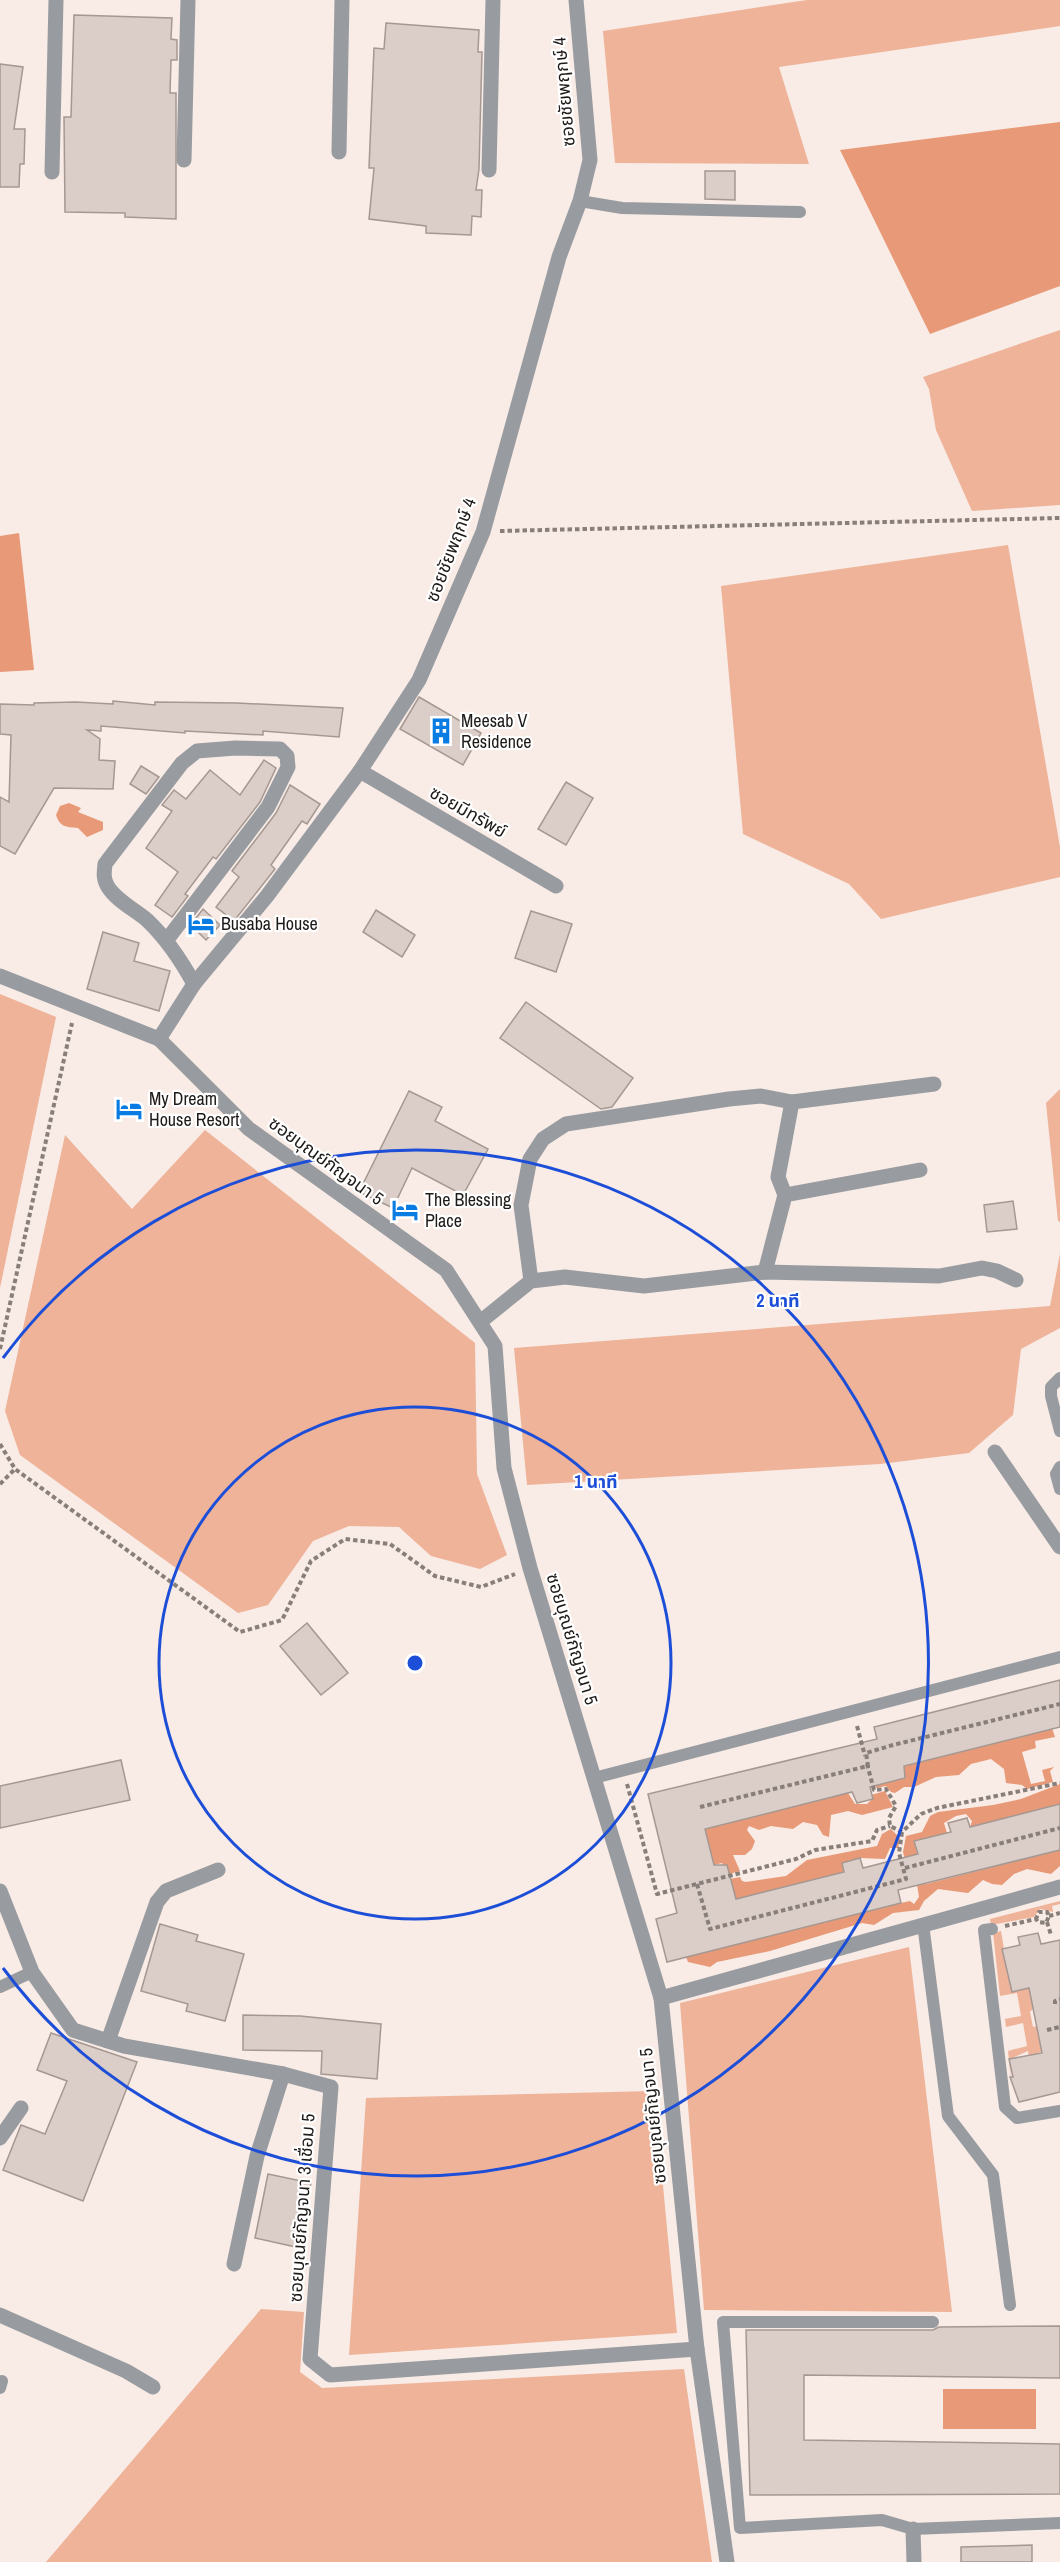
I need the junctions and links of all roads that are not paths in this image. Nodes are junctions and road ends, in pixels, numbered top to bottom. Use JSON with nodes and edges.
{"nodes":[{"id":1,"x":56,"y":0,"type":"edge"},
{"id":2,"x":188,"y":0,"type":"edge"},
{"id":3,"x":342,"y":0,"type":"edge"},
{"id":4,"x":493,"y":0,"type":"edge"},
{"id":5,"x":576,"y":0,"type":"edge"},
{"id":6,"x":339,"y":152,"type":"dead end"},
{"id":7,"x":184,"y":160,"type":"dead end"},
{"id":8,"x":489,"y":170,"type":"dead end"},
{"id":9,"x":52,"y":172,"type":"dead end"},
{"id":10,"x":580,"y":201,"type":"junction"},
{"id":11,"x":800,"y":212,"type":"dead end"},
{"id":12,"x":360,"y":771,"type":"junction"},
{"id":13,"x":556,"y":886,"type":"dead end"},
{"id":14,"x":166,"y":941,"type":"junction"},
{"id":15,"x":0,"y":976,"type":"edge"},
{"id":16,"x":194,"y":984,"type":"junction"},
{"id":17,"x":159,"y":1039,"type":"junction"},
{"id":18,"x":934,"y":1084,"type":"dead end"},
{"id":19,"x":792,"y":1102,"type":"junction"},
{"id":20,"x":920,"y":1170,"type":"dead end"},
{"id":21,"x":785,"y":1195,"type":"junction"},
{"id":22,"x":765,"y":1272,"type":"junction"},
{"id":23,"x":1016,"y":1280,"type":"dead end"},
{"id":24,"x":531,"y":1281,"type":"junction"},
{"id":25,"x":480,"y":1322,"type":"junction"},
{"id":26,"x":1060,"y":1378,"type":"edge"},
{"id":27,"x":1060,"y":1431,"type":"edge"},
{"id":28,"x":995,"y":1452,"type":"dead end"},
{"id":29,"x":1060,"y":1467,"type":"edge"},
{"id":30,"x":1060,"y":1489,"type":"edge"},
{"id":31,"x":1060,"y":1547,"type":"edge"},
{"id":32,"x":1060,"y":1657,"type":"edge"},
{"id":33,"x":594,"y":1778,"type":"junction"},
{"id":34,"x":218,"y":1870,"type":"dead end"},
{"id":35,"x":1060,"y":1887,"type":"edge"},
{"id":36,"x":0,"y":1891,"type":"edge"},
{"id":37,"x":979,"y":1909,"type":"junction"},
{"id":38,"x":923,"y":1924,"type":"junction"},
{"id":39,"x":32,"y":1972,"type":"junction"},
{"id":40,"x":0,"y":1987,"type":"edge"},
{"id":41,"x":661,"y":1998,"type":"junction"},
{"id":42,"x":108,"y":2041,"type":"junction"},
{"id":43,"x":283,"y":2074,"type":"junction"},
{"id":44,"x":21,"y":2108,"type":"dead end"},
{"id":45,"x":1060,"y":2111,"type":"edge"},
{"id":46,"x":0,"y":2138,"type":"edge"},
{"id":47,"x":234,"y":2264,"type":"dead end"},
{"id":48,"x":1010,"y":2305,"type":"dead end"},
{"id":49,"x":0,"y":2315,"type":"edge"},
{"id":50,"x":933,"y":2322,"type":"dead end"},
{"id":51,"x":698,"y":2349,"type":"junction"},
{"id":52,"x":153,"y":2387,"type":"dead end"},
{"id":53,"x":1060,"y":2523,"type":"edge"},
{"id":54,"x":913,"y":2529,"type":"junction"},
{"id":55,"x":727,"y":2562,"type":"edge"},
{"id":56,"x":914,"y":2562,"type":"edge"}],
"edges":[{"from":1,"to":9,"type":"street"},
{"from":2,"to":7,"type":"street"},
{"from":3,"to":6,"type":"street"},
{"from":4,"to":8,"type":"street"},
{"from":5,"to":10,"type":"street","name":"ซอยชัยพฤกษ์ 4"},
{"from":10,"to":11,"type":"lane"},
{"from":10,"to":12,"type":"street","name":"ซอยชัยพฤกษ์ 4"},
{"from":12,"to":13,"type":"street","name":"ซอยมีทรัพย์"},
{"from":12,"to":16,"type":"street","name":"ซอยชัยพฤกษ์ 4"},
{"from":14,"to":14,"type":"street"},
{"from":14,"to":16,"type":"street"},
{"from":15,"to":17,"type":"street","name":"ซอยบุณย์กัญจนา 5"},
{"from":16,"to":17,"type":"street","name":"ซอยชัยพฤกษ์ 4"},
{"from":17,"to":25,"type":"street","name":"ซอยบุณย์กัญจนา 5"},
{"from":18,"to":19,"type":"street"},
{"from":19,"to":21,"type":"street"},
{"from":19,"to":24,"type":"street"},
{"from":20,"to":21,"type":"street"},
{"from":21,"to":22,"type":"street"},
{"from":22,"to":23,"type":"street"},
{"from":22,"to":24,"type":"street"},
{"from":24,"to":25,"type":"street"},
{"from":25,"to":33,"type":"street","name":"ซอยบุณย์กัญจนา 5"},
{"from":26,"to":27,"type":"lane"},
{"from":28,"to":31,"type":"street"},
{"from":29,"to":30,"type":"lane"},
{"from":32,"to":33,"type":"lane"},
{"from":33,"to":41,"type":"street","name":"ซอยบุณย์กัญจนา 5"},
{"from":34,"to":42,"type":"street"},
{"from":35,"to":37,"type":"street"},
{"from":36,"to":39,"type":"street","name":"ซอยบุณย์กัญจนา 3 เชื่อม 5"},
{"from":37,"to":38,"type":"street"},
{"from":37,"to":45,"type":"lane"},
{"from":38,"to":41,"type":"street"},
{"from":38,"to":48,"type":"lane"},
{"from":39,"to":40,"type":"lane"},
{"from":39,"to":42,"type":"street","name":"ซอยบุณย์กัญจนา 3 เชื่อม 5"},
{"from":41,"to":51,"type":"street","name":"ซอยบุณย์กัญจนา 5"},
{"from":42,"to":43,"type":"street","name":"ซอยบุณย์กัญจนา 3 เชื่อม 5"},
{"from":43,"to":47,"type":"street"},
{"from":43,"to":51,"type":"street","name":"ซอยบุณย์กัญจนา 3 เชื่อม 5"},
{"from":44,"to":46,"type":"street"},
{"from":49,"to":52,"type":"street"},
{"from":50,"to":54,"type":"lane"},
{"from":51,"to":55,"type":"street","name":"ซอยบุณย์กัญจนา 5"},
{"from":53,"to":54,"type":"lane"},
{"from":54,"to":56,"type":"street"}]}
